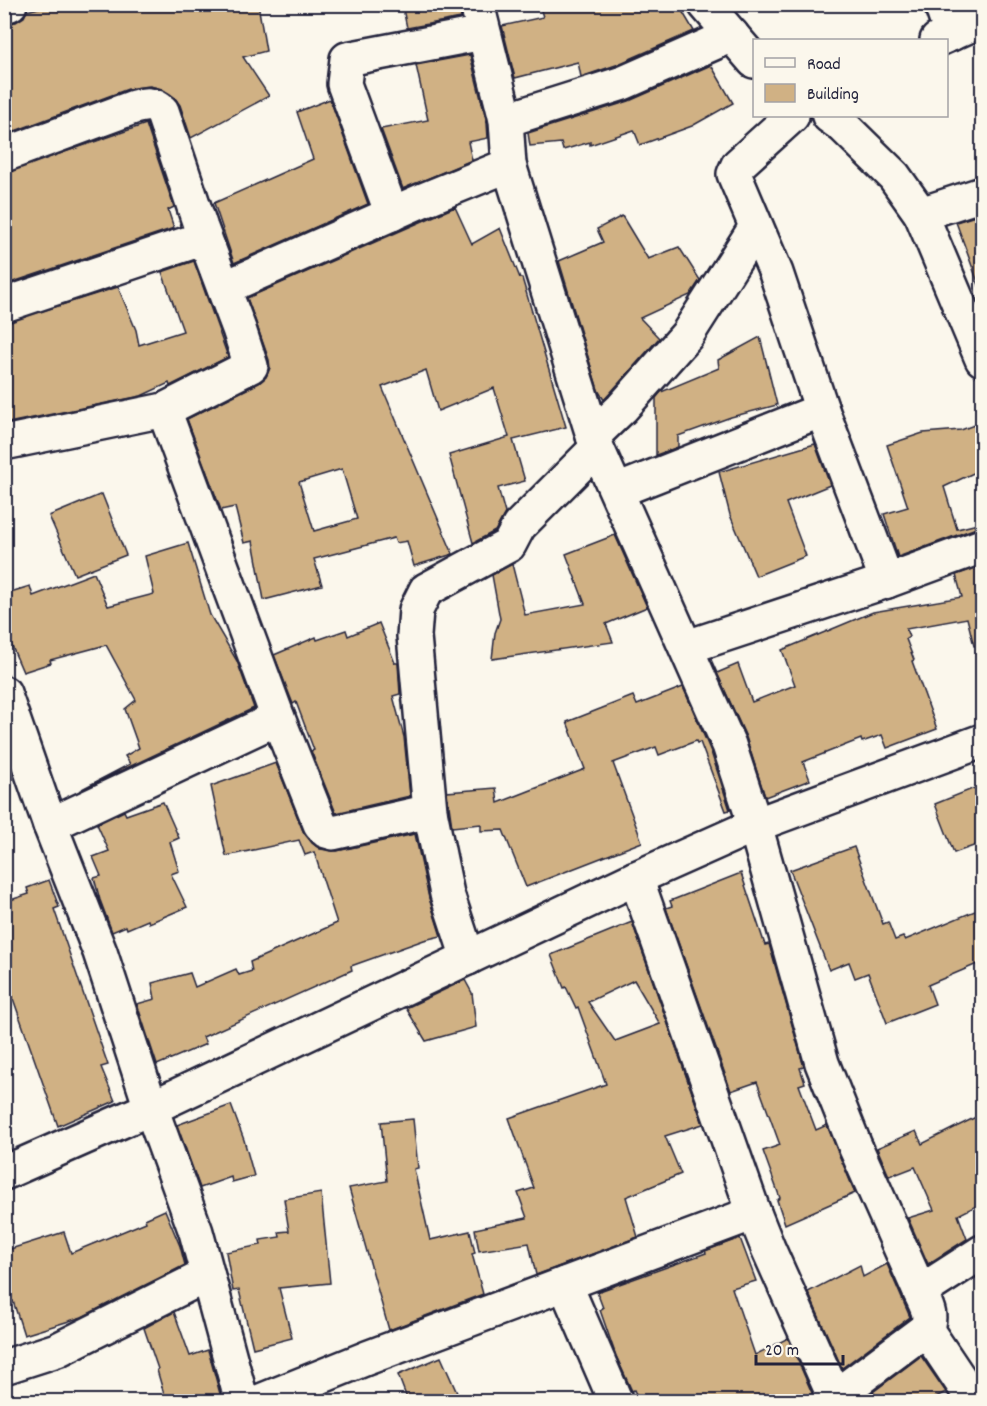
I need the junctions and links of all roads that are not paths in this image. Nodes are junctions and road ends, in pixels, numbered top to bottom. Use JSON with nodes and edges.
{"nodes":[{"id":1,"x":10,"y":4,"type":"edge"},
{"id":2,"x":705,"y":4,"type":"edge"},
{"id":3,"x":4,"y":6,"type":"edge"},
{"id":4,"x":480,"y":19,"type":"edge"},
{"id":5,"x":982,"y":20,"type":"edge"},
{"id":6,"x":943,"y":26,"type":"edge"},
{"id":7,"x":732,"y":35,"type":"junction"},
{"id":8,"x":753,"y":60,"type":"edge"},
{"id":9,"x":791,"y":117,"type":"edge"},
{"id":10,"x":831,"y":117,"type":"edge"},
{"id":11,"x":506,"y":120,"type":"junction"},
{"id":12,"x":4,"y":155,"type":"edge"},
{"id":13,"x":508,"y":165,"type":"junction"},
{"id":14,"x":982,"y":194,"type":"edge"},
{"id":15,"x":392,"y":214,"type":"junction"},
{"id":16,"x":921,"y":214,"type":"junction"},
{"id":17,"x":756,"y":226,"type":"junction"},
{"id":18,"x":204,"y":238,"type":"junction"},
{"id":19,"x":224,"y":288,"type":"junction"},
{"id":20,"x":4,"y":305,"type":"edge"},
{"id":21,"x":982,"y":358,"type":"edge"},
{"id":22,"x":164,"y":410,"type":"junction"},
{"id":23,"x":822,"y":410,"type":"junction"},
{"id":24,"x":595,"y":442,"type":"junction"},
{"id":25,"x":4,"y":443,"type":"edge"},
{"id":26,"x":617,"y":491,"type":"junction"},
{"id":27,"x":982,"y":546,"type":"edge"},
{"id":28,"x":886,"y":581,"type":"junction"},
{"id":29,"x":687,"y":647,"type":"junction"},
{"id":30,"x":4,"y":693,"type":"edge"},
{"id":31,"x":278,"y":718,"type":"junction"},
{"id":32,"x":982,"y":741,"type":"edge"},
{"id":33,"x":430,"y":811,"type":"junction"},
{"id":34,"x":50,"y":825,"type":"junction"},
{"id":35,"x":755,"y":825,"type":"junction"},
{"id":36,"x":636,"y":878,"type":"junction"},
{"id":37,"x":468,"y":958,"type":"junction"},
{"id":38,"x":151,"y":1108,"type":"junction"},
{"id":39,"x":4,"y":1173,"type":"edge"},
{"id":40,"x":754,"y":1213,"type":"junction"},
{"id":41,"x":982,"y":1252,"type":"edge"},
{"id":42,"x":207,"y":1275,"type":"junction"},
{"id":43,"x":564,"y":1284,"type":"junction"},
{"id":44,"x":920,"y":1292,"type":"junction"},
{"id":45,"x":926,"y":1329,"type":"junction"},
{"id":46,"x":4,"y":1367,"type":"edge"},
{"id":47,"x":832,"y":1400,"type":"edge"},
{"id":48,"x":242,"y":1401,"type":"edge"},
{"id":49,"x":258,"y":1401,"type":"edge"},
{"id":50,"x":616,"y":1401,"type":"edge"},
{"id":51,"x":975,"y":1401,"type":"edge"}],
"edges":[{"from":1,"to":3,"type":"street"},
{"from":2,"to":7,"type":"street"},
{"from":4,"to":11,"type":"street"},
{"from":4,"to":15,"type":"street"},
{"from":5,"to":6,"type":"street"},
{"from":7,"to":8,"type":"street"},
{"from":7,"to":11,"type":"street"},
{"from":9,"to":17,"type":"street"},
{"from":10,"to":16,"type":"street"},
{"from":11,"to":13,"type":"street"},
{"from":12,"to":18,"type":"street"},
{"from":13,"to":15,"type":"street"},
{"from":13,"to":24,"type":"street"},
{"from":14,"to":16,"type":"street"},
{"from":15,"to":19,"type":"street"},
{"from":16,"to":21,"type":"street"},
{"from":17,"to":23,"type":"street"},
{"from":17,"to":24,"type":"street"},
{"from":18,"to":19,"type":"street"},
{"from":18,"to":20,"type":"street"},
{"from":19,"to":22,"type":"street"},
{"from":22,"to":25,"type":"street"},
{"from":22,"to":31,"type":"street"},
{"from":23,"to":26,"type":"street"},
{"from":23,"to":28,"type":"street"},
{"from":24,"to":26,"type":"street"},
{"from":24,"to":33,"type":"street"},
{"from":26,"to":29,"type":"street"},
{"from":27,"to":28,"type":"street"},
{"from":28,"to":29,"type":"street"},
{"from":29,"to":35,"type":"street"},
{"from":30,"to":34,"type":"street"},
{"from":31,"to":33,"type":"street"},
{"from":31,"to":34,"type":"street"},
{"from":32,"to":35,"type":"street"},
{"from":33,"to":37,"type":"street"},
{"from":34,"to":38,"type":"street"},
{"from":35,"to":36,"type":"street"},
{"from":35,"to":44,"type":"street"},
{"from":36,"to":37,"type":"street"},
{"from":36,"to":40,"type":"street"},
{"from":37,"to":38,"type":"street"},
{"from":38,"to":39,"type":"street"},
{"from":38,"to":42,"type":"street"},
{"from":40,"to":43,"type":"street"},
{"from":40,"to":47,"type":"street"},
{"from":41,"to":44,"type":"street"},
{"from":42,"to":46,"type":"street"},
{"from":42,"to":48,"type":"street"},
{"from":43,"to":49,"type":"street"},
{"from":43,"to":50,"type":"street"},
{"from":44,"to":45,"type":"street"},
{"from":45,"to":47,"type":"street"},
{"from":45,"to":51,"type":"street"}]}
